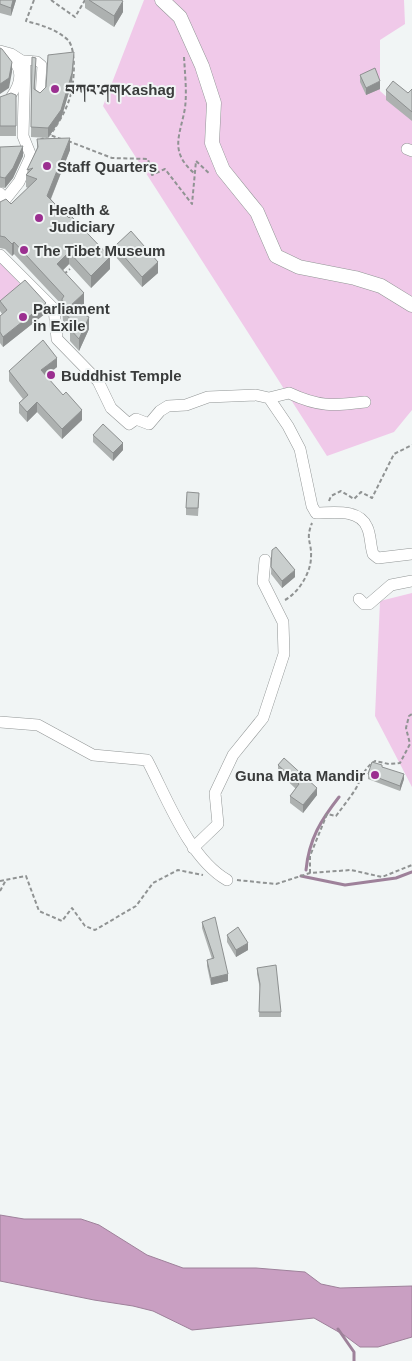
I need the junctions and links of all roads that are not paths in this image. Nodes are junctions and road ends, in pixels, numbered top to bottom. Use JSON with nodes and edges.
{"nodes":[{"id":1,"x":162,"y":0,"type":"edge"},
{"id":2,"x":0,"y":52,"type":"edge"},
{"id":3,"x":18,"y":59,"type":"junction"},
{"id":4,"x":11,"y":96,"type":"junction"},
{"id":5,"x":40,"y":96,"type":"edge"},
{"id":6,"x":1,"y":101,"type":"edge"},
{"id":7,"x":24,"y":102,"type":"junction"},
{"id":8,"x":1,"y":197,"type":"edge"},
{"id":9,"x":0,"y":255,"type":"edge"},
{"id":10,"x":412,"y":306,"type":"edge"},
{"id":11,"x":269,"y":398,"type":"junction"},
{"id":12,"x":365,"y":402,"type":"dead end"},
{"id":13,"x":412,"y":554,"type":"edge"},
{"id":14,"x":265,"y":560,"type":"dead end"},
{"id":15,"x":412,"y":581,"type":"edge"},
{"id":16,"x":359,"y":599,"type":"dead end"},
{"id":17,"x":0,"y":722,"type":"edge"},
{"id":18,"x":193,"y":848,"type":"junction"},
{"id":19,"x":228,"y":880,"type":"road end"}],
"edges":[{"from":1,"to":10,"type":"street"},
{"from":2,"to":3,"type":"street"},
{"from":2,"to":4,"type":"street"},
{"from":3,"to":5,"type":"street"},
{"from":3,"to":7,"type":"street"},
{"from":4,"to":6,"type":"street"},
{"from":4,"to":7,"type":"street"},
{"from":7,"to":8,"type":"street"},
{"from":9,"to":11,"type":"street"},
{"from":11,"to":12,"type":"street"},
{"from":11,"to":13,"type":"street"},
{"from":14,"to":18,"type":"street"},
{"from":15,"to":16,"type":"street"},
{"from":17,"to":18,"type":"street"},
{"from":18,"to":19,"type":"street"}]}
